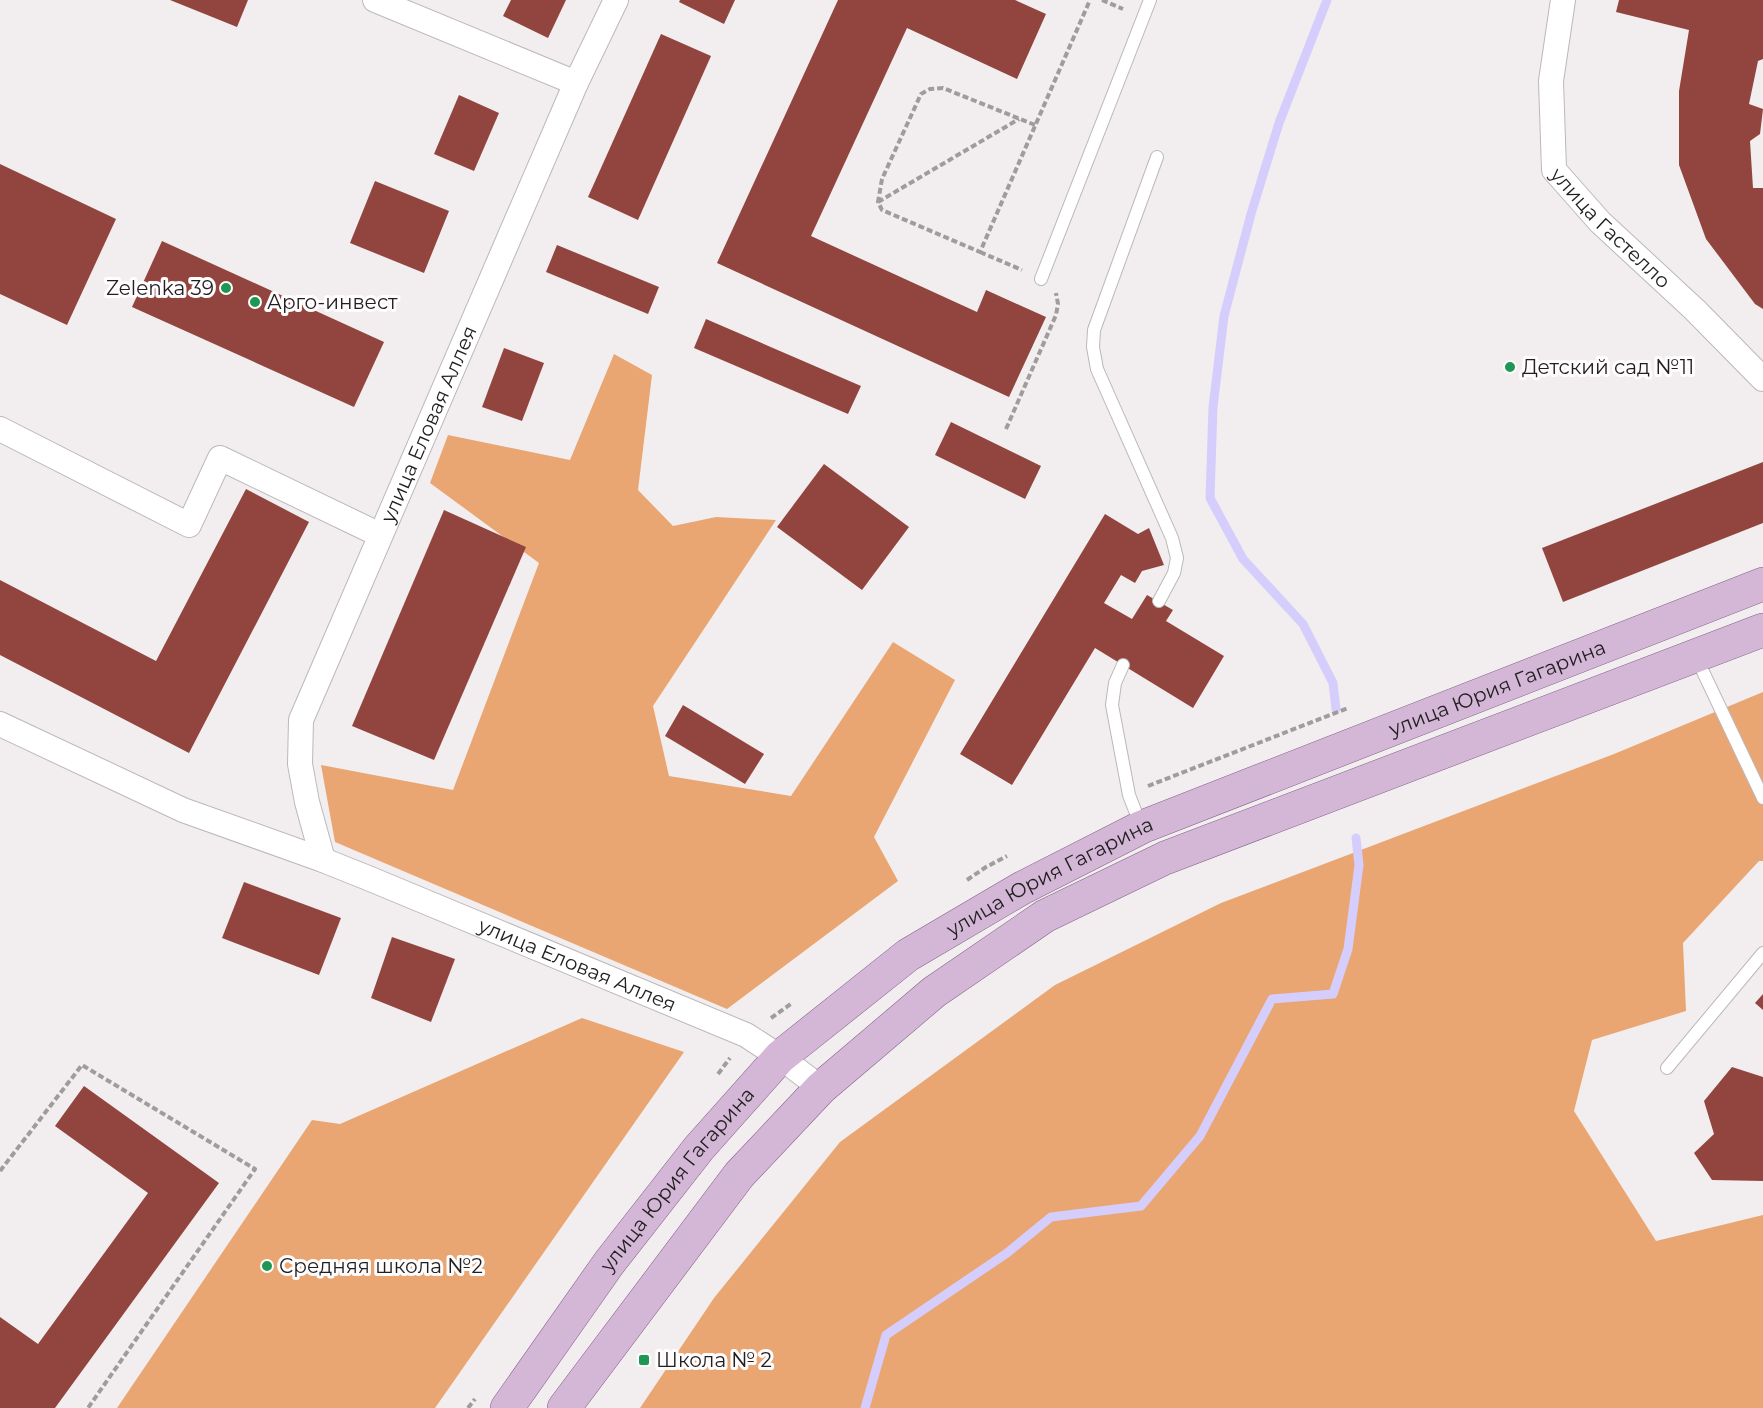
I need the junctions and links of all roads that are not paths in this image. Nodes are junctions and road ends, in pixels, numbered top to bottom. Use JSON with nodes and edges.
{"nodes":[{"id":1,"x":375,"y":0,"type":"edge"},
{"id":2,"x":616,"y":0,"type":"edge"},
{"id":3,"x":1150,"y":0,"type":"edge"},
{"id":4,"x":1563,"y":0,"type":"edge"},
{"id":5,"x":576,"y":83,"type":"junction"},
{"id":6,"x":1157,"y":157,"type":"dead end"},
{"id":7,"x":1041,"y":279,"type":"road end"},
{"id":8,"x":1763,"y":379,"type":"edge"},
{"id":9,"x":0,"y":429,"type":"edge"},
{"id":10,"x":380,"y":535,"type":"junction"},
{"id":11,"x":1763,"y":584,"type":"edge"},
{"id":12,"x":1158,"y":601,"type":"dead end"},
{"id":13,"x":1763,"y":630,"type":"edge"},
{"id":14,"x":1695,"y":655,"type":"junction"},
{"id":15,"x":1123,"y":665,"type":"dead end"},
{"id":16,"x":0,"y":724,"type":"edge"},
{"id":17,"x":1763,"y":798,"type":"edge"},
{"id":18,"x":1142,"y":827,"type":"junction"},
{"id":19,"x":323,"y":860,"type":"junction"},
{"id":20,"x":1763,"y":953,"type":"edge"},
{"id":21,"x":780,"y":1057,"type":"junction"},
{"id":22,"x":1667,"y":1068,"type":"dead end"},
{"id":23,"x":821,"y":1088,"type":"junction"},
{"id":24,"x":507,"y":1408,"type":"edge"},
{"id":25,"x":564,"y":1408,"type":"edge"}],
"edges":[{"from":1,"to":5,"type":"street"},
{"from":2,"to":5,"type":"street","name":"улица Еловая Аллея"},
{"from":3,"to":7,"type":"lane"},
{"from":4,"to":8,"type":"street","name":"улица Гастелло"},
{"from":5,"to":10,"type":"street","name":"улица Еловая Аллея"},
{"from":6,"to":12,"type":"lane"},
{"from":9,"to":10,"type":"street"},
{"from":10,"to":19,"type":"street","name":"улица Еловая Аллея"},
{"from":11,"to":18,"type":"main road","name":"улица Юрия Гагарина"},
{"from":13,"to":14,"type":"main road","name":"улица Юрия Гагарина"},
{"from":14,"to":17,"type":"lane"},
{"from":14,"to":23,"type":"main road","name":"улица Юрия Гагарина"},
{"from":15,"to":18,"type":"lane"},
{"from":16,"to":19,"type":"street","name":"улица Еловая Аллея"},
{"from":18,"to":21,"type":"main road","name":"улица Юрия Гагарина"},
{"from":19,"to":21,"type":"street","name":"улица Еловая Аллея"},
{"from":20,"to":22,"type":"lane"},
{"from":21,"to":23,"type":"street","name":"улица Еловая Аллея"},
{"from":21,"to":24,"type":"main road","name":"улица Юрия Гагарина"},
{"from":23,"to":25,"type":"main road","name":"улица Юрия Гагарина"}]}
